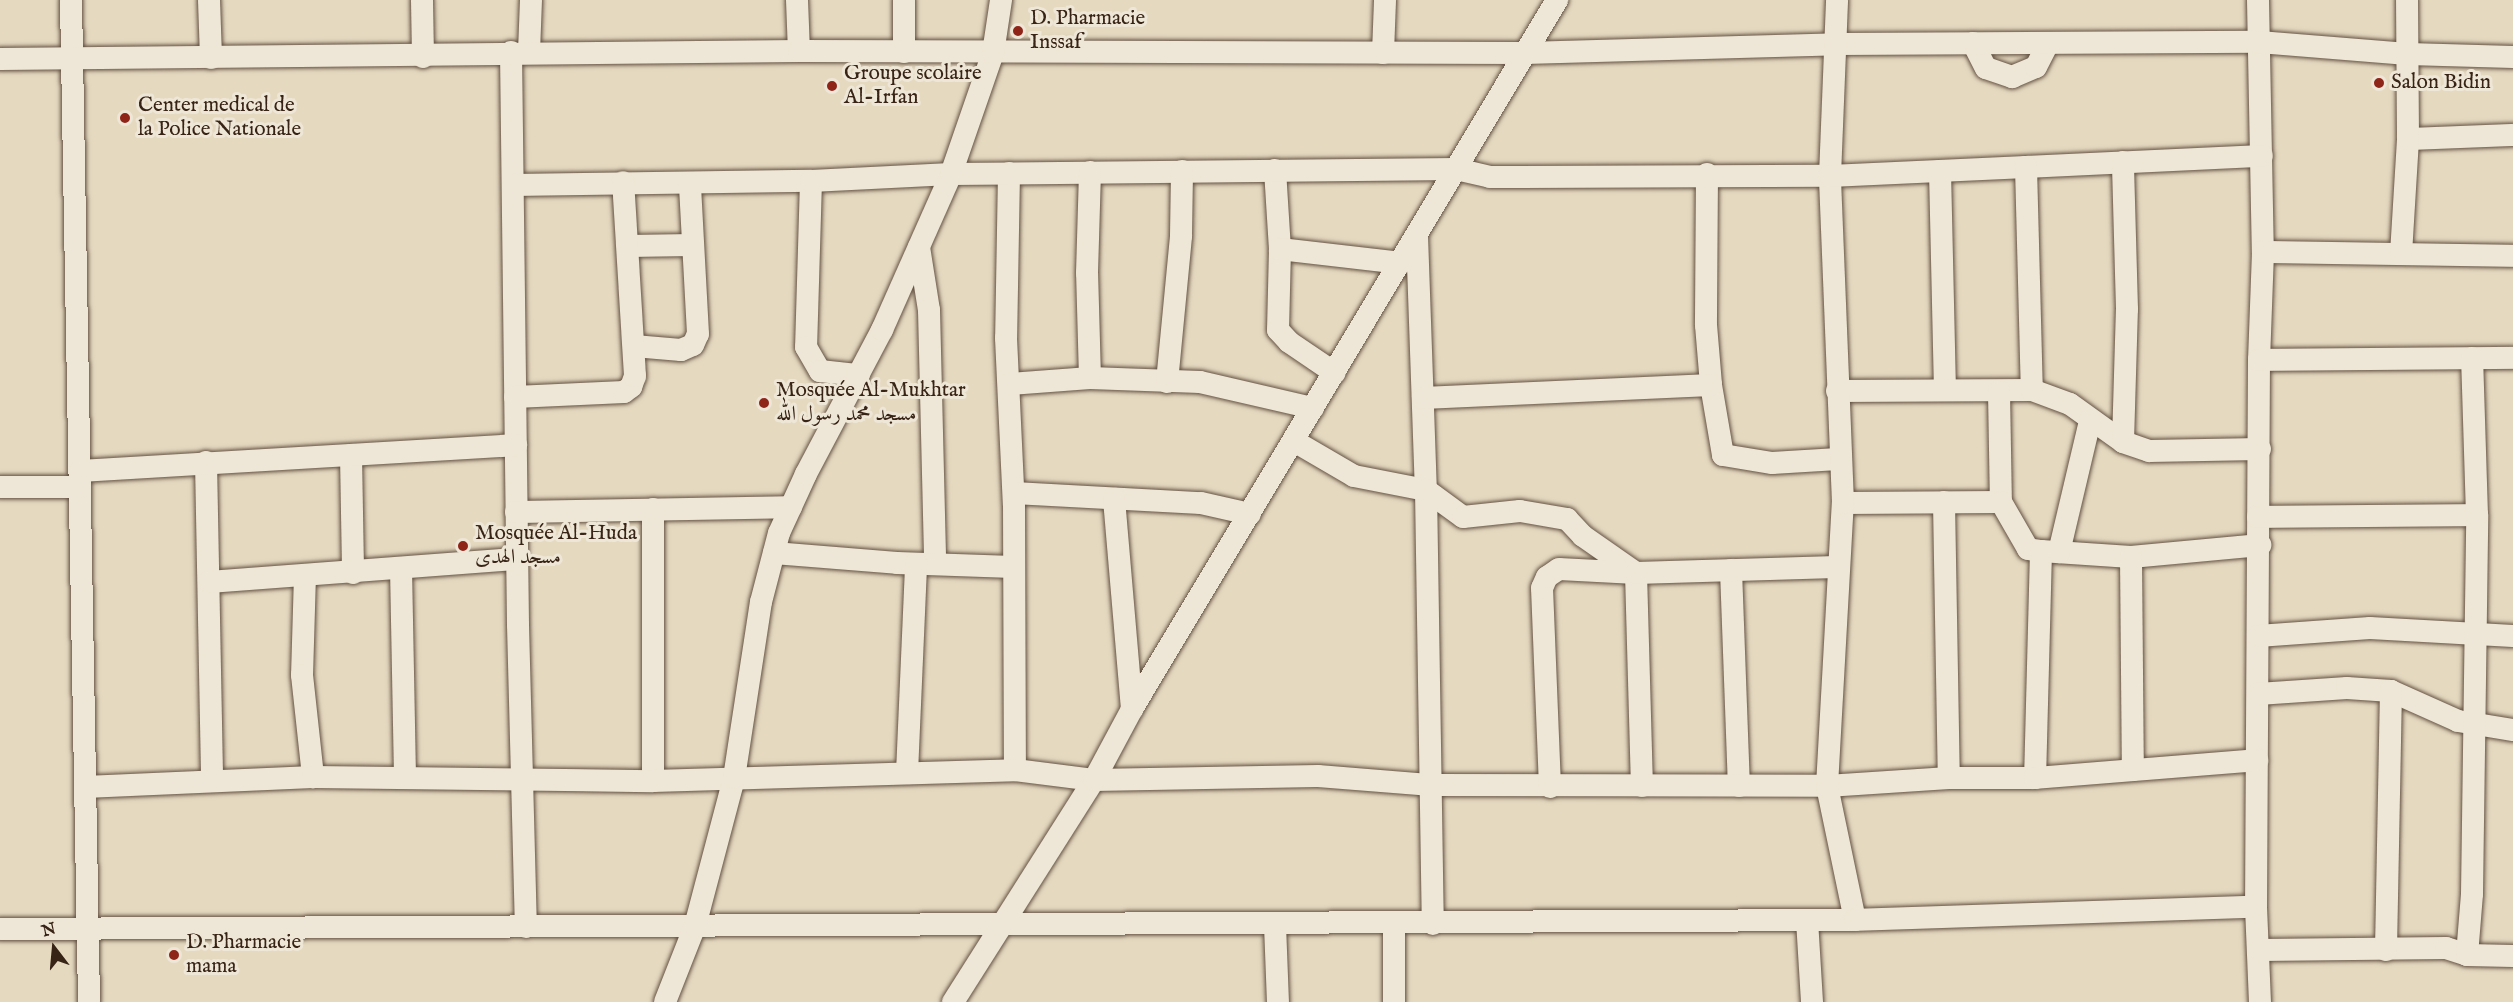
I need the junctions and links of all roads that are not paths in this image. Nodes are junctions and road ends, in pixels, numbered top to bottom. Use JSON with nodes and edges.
{"nodes":[{"id":1,"x":71,"y":0,"type":"edge"},
{"id":2,"x":209,"y":0,"type":"edge"},
{"id":3,"x":422,"y":0,"type":"edge"},
{"id":4,"x":531,"y":0,"type":"edge"},
{"id":5,"x":797,"y":0,"type":"edge"},
{"id":6,"x":904,"y":0,"type":"edge"},
{"id":7,"x":1001,"y":0,"type":"edge"},
{"id":8,"x":1384,"y":0,"type":"edge"},
{"id":9,"x":1557,"y":0,"type":"edge"},
{"id":10,"x":1837,"y":0,"type":"edge"},
{"id":11,"x":2258,"y":0,"type":"edge"},
{"id":12,"x":2407,"y":0,"type":"edge"},
{"id":13,"x":2259,"y":42,"type":"junction"},
{"id":14,"x":1973,"y":43,"type":"junction"},
{"id":15,"x":2048,"y":43,"type":"junction"},
{"id":16,"x":1838,"y":44,"type":"junction"},
{"id":17,"x":799,"y":51,"type":"junction"},
{"id":18,"x":520,"y":52,"type":"junction"},
{"id":19,"x":904,"y":52,"type":"junction"},
{"id":20,"x":993,"y":53,"type":"junction"},
{"id":21,"x":1383,"y":53,"type":"junction"},
{"id":22,"x":1526,"y":53,"type":"junction"},
{"id":23,"x":2408,"y":54,"type":"junction"},
{"id":24,"x":423,"y":57,"type":"junction"},
{"id":25,"x":2513,"y":57,"type":"edge"},
{"id":26,"x":211,"y":58,"type":"junction"},
{"id":27,"x":0,"y":59,"type":"edge"},
{"id":28,"x":71,"y":59,"type":"junction"},
{"id":29,"x":2513,"y":135,"type":"edge"},
{"id":30,"x":2408,"y":139,"type":"junction"},
{"id":31,"x":2262,"y":156,"type":"junction"},
{"id":32,"x":2123,"y":162,"type":"junction"},
{"id":33,"x":2026,"y":167,"type":"junction"},
{"id":34,"x":1456,"y":169,"type":"junction"},
{"id":35,"x":1275,"y":170,"type":"junction"},
{"id":36,"x":1182,"y":171,"type":"junction"},
{"id":37,"x":1940,"y":171,"type":"junction"},
{"id":38,"x":1090,"y":172,"type":"junction"},
{"id":39,"x":1008,"y":173,"type":"junction"},
{"id":40,"x":951,"y":174,"type":"junction"},
{"id":41,"x":1707,"y":174,"type":"junction"},
{"id":42,"x":1830,"y":176,"type":"junction"},
{"id":43,"x":811,"y":181,"type":"junction"},
{"id":44,"x":623,"y":182,"type":"junction"},
{"id":45,"x":690,"y":184,"type":"junction"},
{"id":46,"x":513,"y":185,"type":"junction"},
{"id":47,"x":1417,"y":236,"type":"junction"},
{"id":48,"x":693,"y":245,"type":"junction"},
{"id":49,"x":628,"y":246,"type":"junction"},
{"id":50,"x":919,"y":248,"type":"junction"},
{"id":51,"x":1280,"y":249,"type":"junction"},
{"id":52,"x":2263,"y":252,"type":"junction"},
{"id":53,"x":2401,"y":254,"type":"junction"},
{"id":54,"x":2513,"y":256,"type":"edge"},
{"id":55,"x":1401,"y":263,"type":"junction"},
{"id":56,"x":634,"y":346,"type":"junction"},
{"id":57,"x":2472,"y":358,"type":"junction"},
{"id":58,"x":2513,"y":358,"type":"edge"},
{"id":59,"x":2259,"y":360,"type":"junction"},
{"id":60,"x":1335,"y":373,"type":"junction"},
{"id":61,"x":859,"y":375,"type":"junction"},
{"id":62,"x":1090,"y":378,"type":"junction"},
{"id":63,"x":1167,"y":382,"type":"junction"},
{"id":64,"x":1010,"y":384,"type":"junction"},
{"id":65,"x":1711,"y":385,"type":"junction"},
{"id":66,"x":1945,"y":390,"type":"junction"},
{"id":67,"x":2032,"y":390,"type":"junction"},
{"id":68,"x":1837,"y":391,"type":"junction"},
{"id":69,"x":1999,"y":392,"type":"junction"},
{"id":70,"x":515,"y":398,"type":"junction"},
{"id":71,"x":1423,"y":398,"type":"junction"},
{"id":72,"x":1313,"y":408,"type":"junction"},
{"id":73,"x":2090,"y":421,"type":"junction"},
{"id":74,"x":1294,"y":441,"type":"junction"},
{"id":75,"x":2122,"y":442,"type":"junction"},
{"id":76,"x":516,"y":445,"type":"junction"},
{"id":77,"x":2260,"y":449,"type":"junction"},
{"id":78,"x":351,"y":455,"type":"junction"},
{"id":79,"x":1838,"y":459,"type":"junction"},
{"id":80,"x":206,"y":462,"type":"junction"},
{"id":81,"x":80,"y":479,"type":"junction"},
{"id":82,"x":0,"y":487,"type":"edge"},
{"id":83,"x":1426,"y":490,"type":"junction"},
{"id":84,"x":1014,"y":493,"type":"junction"},
{"id":85,"x":1114,"y":499,"type":"junction"},
{"id":86,"x":1944,"y":502,"type":"junction"},
{"id":87,"x":2001,"y":502,"type":"junction"},
{"id":88,"x":1843,"y":503,"type":"junction"},
{"id":89,"x":791,"y":507,"type":"junction"},
{"id":90,"x":652,"y":509,"type":"junction"},
{"id":91,"x":516,"y":512,"type":"junction"},
{"id":92,"x":1250,"y":514,"type":"junction"},
{"id":93,"x":2477,"y":515,"type":"junction"},
{"id":94,"x":2258,"y":517,"type":"junction"},
{"id":95,"x":2260,"y":546,"type":"junction"},
{"id":96,"x":2050,"y":552,"type":"junction"},
{"id":97,"x":774,"y":553,"type":"junction"},
{"id":98,"x":2131,"y":557,"type":"junction"},
{"id":99,"x":517,"y":559,"type":"junction"},
{"id":100,"x":926,"y":564,"type":"junction"},
{"id":101,"x":1013,"y":567,"type":"junction"},
{"id":102,"x":1836,"y":567,"type":"junction"},
{"id":103,"x":401,"y":568,"type":"junction"},
{"id":104,"x":1731,"y":570,"type":"junction"},
{"id":105,"x":353,"y":573,"type":"junction"},
{"id":106,"x":1636,"y":573,"type":"junction"},
{"id":107,"x":304,"y":575,"type":"junction"},
{"id":108,"x":210,"y":582,"type":"junction"},
{"id":109,"x":2258,"y":636,"type":"junction"},
{"id":110,"x":2474,"y":636,"type":"junction"},
{"id":111,"x":2513,"y":636,"type":"edge"},
{"id":112,"x":2391,"y":691,"type":"junction"},
{"id":113,"x":2258,"y":694,"type":"junction"},
{"id":114,"x":1132,"y":709,"type":"junction"},
{"id":115,"x":2472,"y":723,"type":"junction"},
{"id":116,"x":2513,"y":730,"type":"edge"},
{"id":117,"x":2257,"y":760,"type":"junction"},
{"id":118,"x":1015,"y":770,"type":"junction"},
{"id":119,"x":2133,"y":770,"type":"junction"},
{"id":120,"x":907,"y":773,"type":"junction"},
{"id":121,"x":313,"y":777,"type":"junction"},
{"id":122,"x":405,"y":777,"type":"junction"},
{"id":123,"x":523,"y":777,"type":"junction"},
{"id":124,"x":734,"y":778,"type":"junction"},
{"id":125,"x":1949,"y":778,"type":"junction"},
{"id":126,"x":2035,"y":778,"type":"junction"},
{"id":127,"x":1094,"y":780,"type":"junction"},
{"id":128,"x":212,"y":781,"type":"junction"},
{"id":129,"x":653,"y":782,"type":"junction"},
{"id":130,"x":1429,"y":785,"type":"junction"},
{"id":131,"x":1642,"y":786,"type":"junction"},
{"id":132,"x":1739,"y":786,"type":"junction"},
{"id":133,"x":1827,"y":786,"type":"junction"},
{"id":134,"x":85,"y":787,"type":"junction"},
{"id":135,"x":1550,"y":787,"type":"junction"},
{"id":136,"x":2256,"y":907,"type":"junction"},
{"id":137,"x":1807,"y":920,"type":"junction"},
{"id":138,"x":1855,"y":920,"type":"junction"},
{"id":139,"x":1002,"y":922,"type":"junction"},
{"id":140,"x":1394,"y":924,"type":"junction"},
{"id":141,"x":1433,"y":924,"type":"junction"},
{"id":142,"x":1275,"y":925,"type":"junction"},
{"id":143,"x":694,"y":926,"type":"junction"},
{"id":144,"x":526,"y":927,"type":"junction"},
{"id":145,"x":0,"y":929,"type":"edge"},
{"id":146,"x":88,"y":929,"type":"junction"},
{"id":147,"x":2260,"y":950,"type":"junction"},
{"id":148,"x":2386,"y":950,"type":"junction"},
{"id":149,"x":2468,"y":955,"type":"junction"},
{"id":150,"x":2513,"y":956,"type":"edge"},
{"id":151,"x":89,"y":1002,"type":"edge"},
{"id":152,"x":665,"y":1002,"type":"edge"},
{"id":153,"x":953,"y":1002,"type":"edge"},
{"id":154,"x":1278,"y":1002,"type":"edge"},
{"id":155,"x":1394,"y":1002,"type":"edge"},
{"id":156,"x":1812,"y":1002,"type":"edge"},
{"id":157,"x":2260,"y":1002,"type":"edge"}],
"edges":[{"from":1,"to":28,"type":"street"},
{"from":2,"to":26,"type":"street"},
{"from":3,"to":24,"type":"street"},
{"from":4,"to":18,"type":"street"},
{"from":5,"to":17,"type":"street"},
{"from":6,"to":19,"type":"street"},
{"from":7,"to":20,"type":"street"},
{"from":8,"to":21,"type":"street"},
{"from":9,"to":22,"type":"street"},
{"from":10,"to":16,"type":"street"},
{"from":11,"to":13,"type":"street"},
{"from":12,"to":23,"type":"street"},
{"from":13,"to":15,"type":"street"},
{"from":13,"to":23,"type":"street"},
{"from":13,"to":31,"type":"street"},
{"from":14,"to":15,"type":"street"},
{"from":14,"to":15,"type":"street"},
{"from":14,"to":16,"type":"street"},
{"from":16,"to":22,"type":"street"},
{"from":16,"to":42,"type":"street"},
{"from":17,"to":18,"type":"street"},
{"from":17,"to":19,"type":"street"},
{"from":18,"to":24,"type":"street"},
{"from":18,"to":46,"type":"street"},
{"from":19,"to":20,"type":"street"},
{"from":20,"to":21,"type":"street"},
{"from":20,"to":40,"type":"street"},
{"from":21,"to":22,"type":"street"},
{"from":22,"to":34,"type":"street"},
{"from":23,"to":25,"type":"street"},
{"from":23,"to":30,"type":"street"},
{"from":24,"to":26,"type":"street"},
{"from":26,"to":28,"type":"street"},
{"from":27,"to":28,"type":"street"},
{"from":28,"to":81,"type":"street"},
{"from":29,"to":30,"type":"street"},
{"from":30,"to":53,"type":"street"},
{"from":31,"to":32,"type":"street"},
{"from":31,"to":52,"type":"street"},
{"from":32,"to":33,"type":"street"},
{"from":32,"to":75,"type":"street"},
{"from":33,"to":37,"type":"street"},
{"from":33,"to":67,"type":"street"},
{"from":34,"to":35,"type":"street"},
{"from":34,"to":41,"type":"street"},
{"from":34,"to":47,"type":"street"},
{"from":35,"to":36,"type":"street"},
{"from":35,"to":51,"type":"street"},
{"from":36,"to":38,"type":"street"},
{"from":36,"to":63,"type":"street"},
{"from":37,"to":42,"type":"street"},
{"from":37,"to":66,"type":"street"},
{"from":38,"to":39,"type":"street"},
{"from":38,"to":62,"type":"street"},
{"from":39,"to":40,"type":"street"},
{"from":39,"to":64,"type":"street"},
{"from":40,"to":43,"type":"street"},
{"from":40,"to":50,"type":"street"},
{"from":41,"to":42,"type":"street"},
{"from":41,"to":65,"type":"street"},
{"from":42,"to":68,"type":"street"},
{"from":43,"to":45,"type":"street"},
{"from":43,"to":61,"type":"street"},
{"from":44,"to":45,"type":"street"},
{"from":44,"to":46,"type":"street"},
{"from":44,"to":49,"type":"street"},
{"from":45,"to":48,"type":"street"},
{"from":46,"to":70,"type":"street"},
{"from":47,"to":55,"type":"street"},
{"from":47,"to":71,"type":"street"},
{"from":48,"to":49,"type":"street"},
{"from":48,"to":56,"type":"street"},
{"from":49,"to":56,"type":"street"},
{"from":50,"to":61,"type":"street"},
{"from":50,"to":100,"type":"street"},
{"from":51,"to":55,"type":"street"},
{"from":51,"to":60,"type":"street"},
{"from":52,"to":53,"type":"street"},
{"from":52,"to":59,"type":"street"},
{"from":53,"to":54,"type":"street"},
{"from":55,"to":60,"type":"street"},
{"from":56,"to":70,"type":"street"},
{"from":57,"to":58,"type":"street"},
{"from":57,"to":59,"type":"street"},
{"from":57,"to":93,"type":"street"},
{"from":59,"to":77,"type":"street"},
{"from":60,"to":72,"type":"street"},
{"from":61,"to":89,"type":"street"},
{"from":62,"to":63,"type":"street"},
{"from":62,"to":64,"type":"street"},
{"from":63,"to":72,"type":"street"},
{"from":64,"to":84,"type":"street"},
{"from":65,"to":71,"type":"street"},
{"from":65,"to":79,"type":"street"},
{"from":66,"to":68,"type":"street"},
{"from":66,"to":69,"type":"street"},
{"from":67,"to":69,"type":"street"},
{"from":67,"to":73,"type":"street"},
{"from":68,"to":79,"type":"street"},
{"from":69,"to":87,"type":"street"},
{"from":70,"to":76,"type":"street"},
{"from":71,"to":83,"type":"street"},
{"from":72,"to":74,"type":"street"},
{"from":73,"to":75,"type":"street"},
{"from":73,"to":96,"type":"street"},
{"from":74,"to":83,"type":"street"},
{"from":74,"to":92,"type":"street"},
{"from":75,"to":77,"type":"street"},
{"from":76,"to":78,"type":"street"},
{"from":76,"to":91,"type":"street"},
{"from":77,"to":94,"type":"street"},
{"from":78,"to":80,"type":"street"},
{"from":78,"to":105,"type":"street"},
{"from":79,"to":88,"type":"street"},
{"from":80,"to":81,"type":"street"},
{"from":80,"to":108,"type":"street"},
{"from":81,"to":82,"type":"street"},
{"from":81,"to":134,"type":"street"},
{"from":83,"to":106,"type":"street"},
{"from":83,"to":130,"type":"street"},
{"from":84,"to":85,"type":"street"},
{"from":84,"to":101,"type":"street"},
{"from":85,"to":92,"type":"street"},
{"from":85,"to":114,"type":"street"},
{"from":86,"to":87,"type":"street"},
{"from":86,"to":88,"type":"street"},
{"from":86,"to":125,"type":"street"},
{"from":87,"to":96,"type":"street"},
{"from":88,"to":102,"type":"street"},
{"from":89,"to":90,"type":"street"},
{"from":89,"to":97,"type":"street"},
{"from":90,"to":91,"type":"street"},
{"from":90,"to":129,"type":"street"},
{"from":91,"to":99,"type":"street"},
{"from":92,"to":114,"type":"street"},
{"from":93,"to":94,"type":"street"},
{"from":93,"to":110,"type":"street"},
{"from":94,"to":95,"type":"street"},
{"from":95,"to":98,"type":"street"},
{"from":95,"to":109,"type":"street"},
{"from":96,"to":98,"type":"street"},
{"from":96,"to":126,"type":"street"},
{"from":97,"to":100,"type":"street"},
{"from":97,"to":124,"type":"street"},
{"from":98,"to":119,"type":"street"},
{"from":99,"to":103,"type":"street"},
{"from":99,"to":123,"type":"street"},
{"from":100,"to":101,"type":"street"},
{"from":100,"to":120,"type":"street"},
{"from":101,"to":118,"type":"street"},
{"from":102,"to":104,"type":"street"},
{"from":102,"to":133,"type":"street"},
{"from":103,"to":105,"type":"street"},
{"from":103,"to":122,"type":"street"},
{"from":104,"to":106,"type":"street"},
{"from":104,"to":132,"type":"street"},
{"from":105,"to":107,"type":"street"},
{"from":106,"to":131,"type":"street"},
{"from":106,"to":135,"type":"street"},
{"from":107,"to":108,"type":"street"},
{"from":107,"to":121,"type":"street"},
{"from":108,"to":128,"type":"street"},
{"from":109,"to":110,"type":"street"},
{"from":109,"to":113,"type":"street"},
{"from":110,"to":111,"type":"street"},
{"from":110,"to":115,"type":"street"},
{"from":112,"to":113,"type":"street"},
{"from":112,"to":115,"type":"street"},
{"from":112,"to":148,"type":"street"},
{"from":113,"to":117,"type":"street"},
{"from":114,"to":127,"type":"street"},
{"from":115,"to":116,"type":"street"},
{"from":115,"to":149,"type":"street"},
{"from":117,"to":119,"type":"street"},
{"from":117,"to":136,"type":"street"},
{"from":118,"to":120,"type":"street"},
{"from":118,"to":127,"type":"street"},
{"from":119,"to":126,"type":"street"},
{"from":120,"to":124,"type":"street"},
{"from":121,"to":122,"type":"street"},
{"from":121,"to":128,"type":"street"},
{"from":122,"to":123,"type":"street"},
{"from":123,"to":129,"type":"street"},
{"from":123,"to":144,"type":"street"},
{"from":124,"to":129,"type":"street"},
{"from":124,"to":143,"type":"street"},
{"from":125,"to":126,"type":"street"},
{"from":125,"to":133,"type":"street"},
{"from":127,"to":130,"type":"street"},
{"from":127,"to":139,"type":"street"},
{"from":128,"to":134,"type":"street"},
{"from":130,"to":135,"type":"street"},
{"from":130,"to":141,"type":"street"},
{"from":131,"to":132,"type":"street"},
{"from":131,"to":135,"type":"street"},
{"from":132,"to":133,"type":"street"},
{"from":133,"to":138,"type":"street"},
{"from":134,"to":146,"type":"street"},
{"from":136,"to":138,"type":"street"},
{"from":136,"to":147,"type":"street"},
{"from":137,"to":138,"type":"street"},
{"from":137,"to":141,"type":"street"},
{"from":137,"to":156,"type":"street"},
{"from":139,"to":142,"type":"street"},
{"from":139,"to":143,"type":"street"},
{"from":139,"to":153,"type":"street"},
{"from":140,"to":141,"type":"street"},
{"from":140,"to":142,"type":"street"},
{"from":140,"to":155,"type":"street"},
{"from":142,"to":154,"type":"street"},
{"from":143,"to":144,"type":"street"},
{"from":143,"to":152,"type":"street"},
{"from":144,"to":146,"type":"street"},
{"from":145,"to":146,"type":"street"},
{"from":146,"to":151,"type":"street"},
{"from":147,"to":148,"type":"street"},
{"from":147,"to":157,"type":"street"},
{"from":148,"to":149,"type":"street"},
{"from":149,"to":150,"type":"street"}]}
